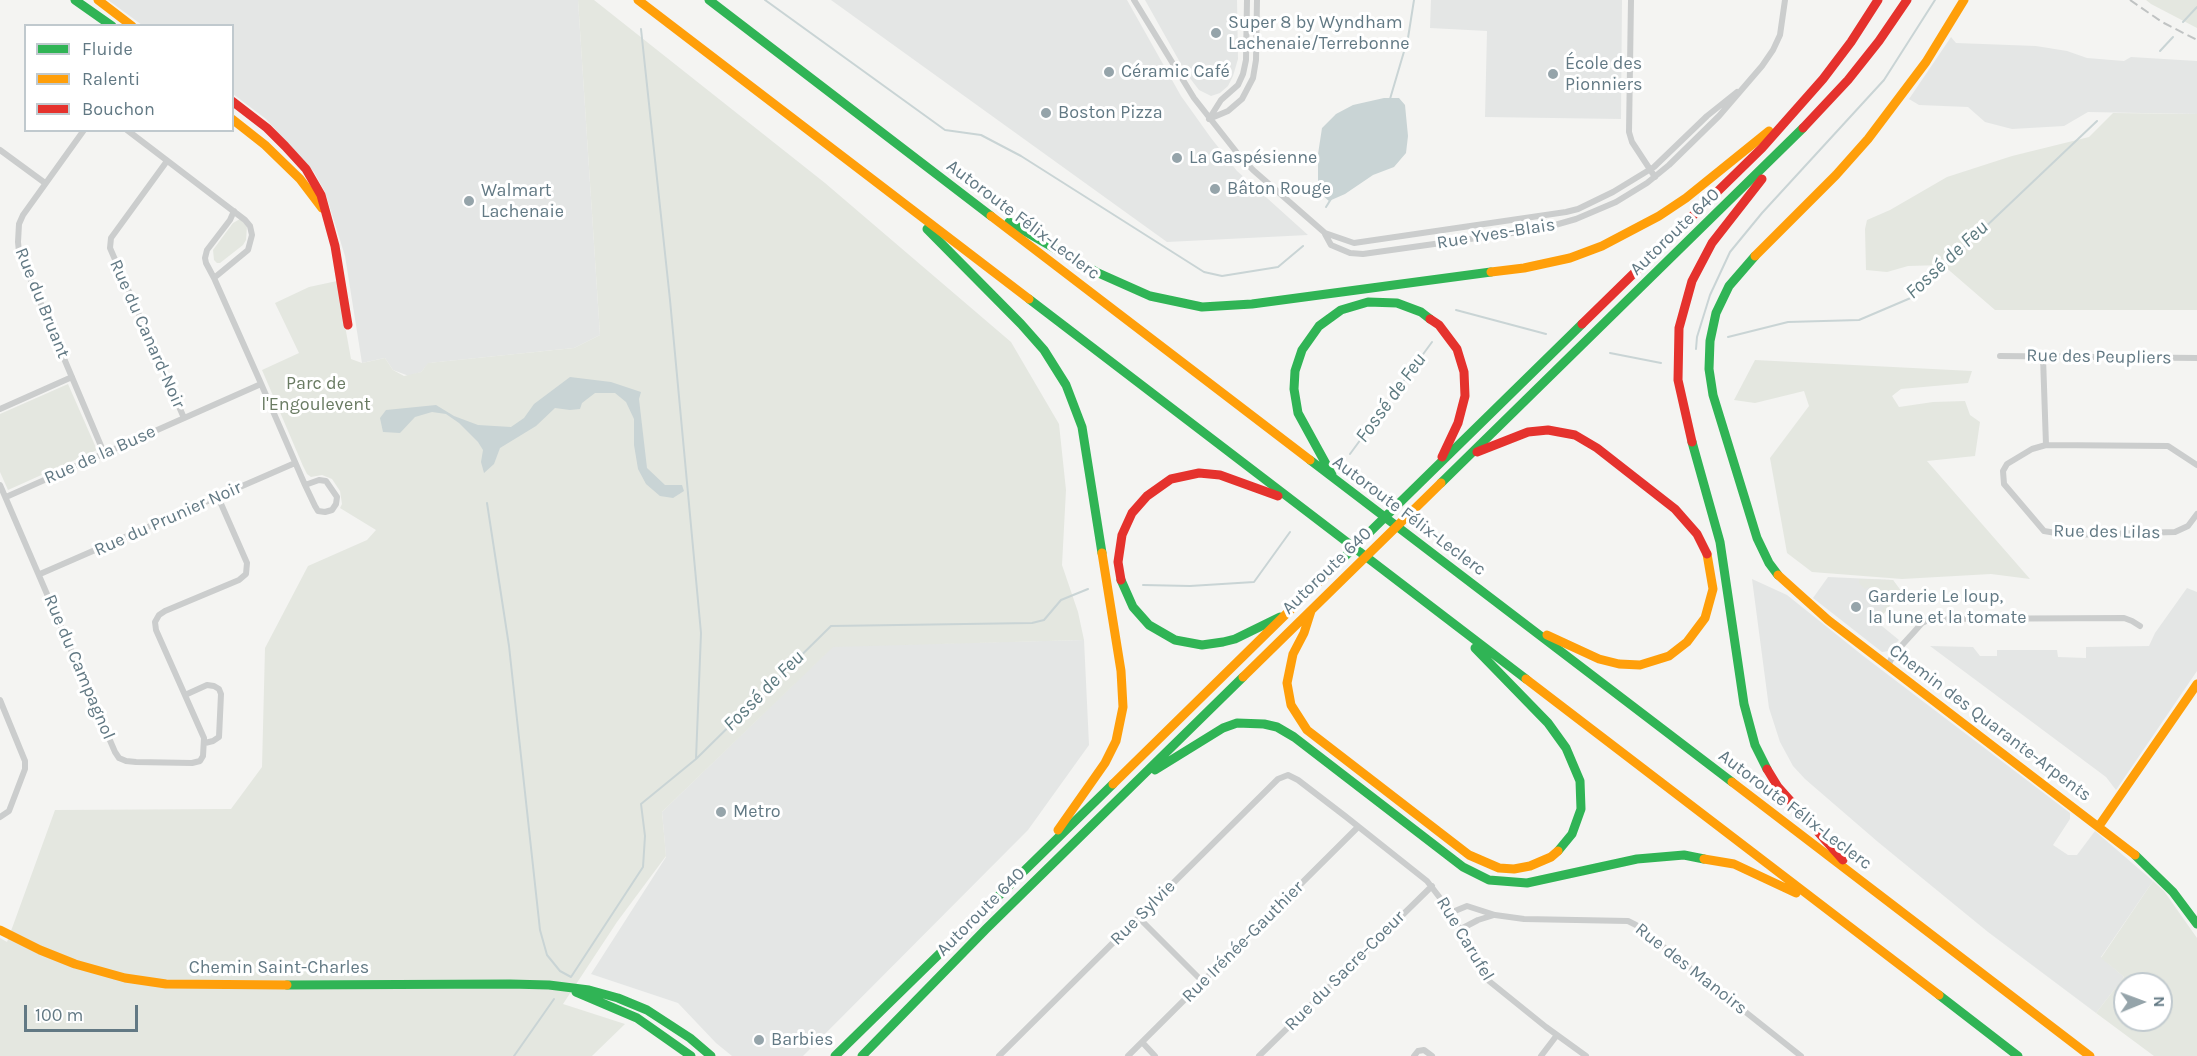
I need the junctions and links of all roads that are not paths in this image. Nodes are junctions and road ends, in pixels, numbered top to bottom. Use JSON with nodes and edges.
{"nodes":[{"id":1,"x":75,"y":0,"type":"edge"},
{"id":2,"x":98,"y":0,"type":"edge"},
{"id":3,"x":638,"y":0,"type":"edge"},
{"id":4,"x":709,"y":0,"type":"edge"},
{"id":5,"x":1134,"y":0,"type":"edge"},
{"id":6,"x":1246,"y":0,"type":"edge"},
{"id":7,"x":1257,"y":0,"type":"edge"},
{"id":8,"x":1631,"y":0,"type":"edge"},
{"id":9,"x":1785,"y":0,"type":"edge"},
{"id":10,"x":1878,"y":0,"type":"edge"},
{"id":11,"x":1907,"y":0,"type":"edge"},
{"id":12,"x":1964,"y":0,"type":"edge"},
{"id":13,"x":109,"y":24,"type":"edge"},
{"id":14,"x":129,"y":24,"type":"edge"},
{"id":15,"x":1737,"y":92,"type":"junction"},
{"id":16,"x":1807,"y":99,"type":"junction"},
{"id":17,"x":234,"y":103,"type":"edge"},
{"id":18,"x":1209,"y":119,"type":"junction"},
{"id":19,"x":234,"y":121,"type":"edge"},
{"id":20,"x":83,"y":132,"type":"edge"},
{"id":21,"x":130,"y":132,"type":"edge"},
{"id":22,"x":1799,"y":134,"type":"junction"},
{"id":23,"x":0,"y":150,"type":"edge"},
{"id":24,"x":167,"y":161,"type":"junction"},
{"id":25,"x":1650,"y":170,"type":"junction"},
{"id":26,"x":1655,"y":177,"type":"junction"},
{"id":27,"x":45,"y":183,"type":"junction"},
{"id":28,"x":892,"y":195,"type":"junction"},
{"id":29,"x":967,"y":198,"type":"junction"},
{"id":30,"x":234,"y":211,"type":"junction"},
{"id":31,"x":330,"y":224,"type":"junction"},
{"id":32,"x":1325,"y":233,"type":"junction"},
{"id":33,"x":214,"y":278,"type":"junction"},
{"id":34,"x":348,"y":325,"type":"dead end"},
{"id":35,"x":2000,"y":356,"type":"dead end"},
{"id":36,"x":2043,"y":357,"type":"junction"},
{"id":37,"x":2197,"y":358,"type":"edge"},
{"id":38,"x":72,"y":378,"type":"junction"},
{"id":39,"x":261,"y":384,"type":"junction"},
{"id":40,"x":0,"y":409,"type":"edge"},
{"id":41,"x":184,"y":418,"type":"junction"},
{"id":42,"x":2046,"y":445,"type":"junction"},
{"id":43,"x":104,"y":453,"type":"junction"},
{"id":44,"x":1470,"y":455,"type":"junction"},
{"id":45,"x":296,"y":463,"type":"junction"},
{"id":46,"x":2197,"y":465,"type":"edge"},
{"id":47,"x":1438,"y":466,"type":"junction"},
{"id":48,"x":1336,"y":481,"type":"junction"},
{"id":49,"x":0,"y":484,"type":"edge"},
{"id":50,"x":305,"y":485,"type":"junction"},
{"id":51,"x":6,"y":496,"type":"junction"},
{"id":52,"x":218,"y":497,"type":"junction"},
{"id":53,"x":1293,"y":502,"type":"junction"},
{"id":54,"x":2197,"y":514,"type":"edge"},
{"id":55,"x":40,"y":574,"type":"junction"},
{"id":56,"x":1312,"y":609,"type":"junction"},
{"id":57,"x":1291,"y":611,"type":"junction"},
{"id":58,"x":1447,"y":619,"type":"junction"},
{"id":59,"x":1527,"y":626,"type":"junction"},
{"id":60,"x":2140,"y":626,"type":"dead end"},
{"id":61,"x":1888,"y":666,"type":"junction"},
{"id":62,"x":2197,"y":684,"type":"edge"},
{"id":63,"x":185,"y":695,"type":"junction"},
{"id":64,"x":0,"y":700,"type":"edge"},
{"id":65,"x":205,"y":743,"type":"junction"},
{"id":66,"x":1290,"y":775,"type":"joint"},
{"id":67,"x":1136,"y":782,"type":"junction"},
{"id":68,"x":0,"y":817,"type":"edge"},
{"id":69,"x":2099,"y":826,"type":"junction"},
{"id":70,"x":1357,"y":828,"type":"junction"},
{"id":71,"x":1040,"y":855,"type":"junction"},
{"id":72,"x":1866,"y":885,"type":"junction"},
{"id":73,"x":1432,"y":886,"type":"junction"},
{"id":74,"x":1821,"y":905,"type":"junction"},
{"id":75,"x":1450,"y":913,"type":"junction"},
{"id":76,"x":1495,"y":915,"type":"junction"},
{"id":77,"x":1139,"y":918,"type":"junction"},
{"id":78,"x":2197,"y":924,"type":"edge"},
{"id":79,"x":0,"y":930,"type":"edge"},
{"id":80,"x":1459,"y":930,"type":"junction"},
{"id":81,"x":1203,"y":982,"type":"junction"},
{"id":82,"x":567,"y":987,"type":"junction"},
{"id":83,"x":1557,"y":1035,"type":"junction"},
{"id":84,"x":2069,"y":1040,"type":"junction"},
{"id":85,"x":1142,"y":1042,"type":"junction"},
{"id":86,"x":700,"y":1046,"type":"junction"},
{"id":87,"x":691,"y":1056,"type":"edge"},
{"id":88,"x":711,"y":1056,"type":"edge"},
{"id":89,"x":835,"y":1056,"type":"edge"},
{"id":90,"x":862,"y":1056,"type":"edge"},
{"id":91,"x":999,"y":1056,"type":"edge"},
{"id":92,"x":1128,"y":1056,"type":"edge"},
{"id":93,"x":1155,"y":1056,"type":"edge"},
{"id":94,"x":1258,"y":1056,"type":"edge"},
{"id":95,"x":1414,"y":1056,"type":"edge"},
{"id":96,"x":1432,"y":1056,"type":"edge"},
{"id":97,"x":1540,"y":1056,"type":"edge"},
{"id":98,"x":1586,"y":1056,"type":"edge"},
{"id":99,"x":1801,"y":1056,"type":"edge"},
{"id":100,"x":2018,"y":1056,"type":"edge"},
{"id":101,"x":2090,"y":1056,"type":"edge"},
{"id":102,"x":2096,"y":1056,"type":"edge"}],
"edges":[{"from":1,"to":13,"type":"main road"},
{"from":2,"to":14,"type":"main road"},
{"from":3,"to":28,"type":"main road"},
{"from":4,"to":29,"type":"main road","name":"Autoroute Félix-Leclerc"},
{"from":5,"to":18,"type":"street","name":"Rue Yves-Blais"},
{"from":6,"to":18,"type":"street"},
{"from":7,"to":18,"type":"street"},
{"from":8,"to":25,"type":"street"},
{"from":9,"to":15,"type":"street","name":"Rue Yves-Blais"},
{"from":10,"to":16,"type":"main road","name":"Autoroute 640"},
{"from":11,"to":22,"type":"main road","name":"Autoroute 640"},
{"from":12,"to":61,"type":"main road","name":"Chemin des Quarante-Arpents"},
{"from":15,"to":25,"type":"street","name":"Rue Yves-Blais"},
{"from":15,"to":26,"type":"street","name":"Rue Yves-Blais"},
{"from":16,"to":29,"type":"main road"},
{"from":16,"to":47,"type":"main road","name":"Autoroute 640"},
{"from":17,"to":31,"type":"main road"},
{"from":18,"to":32,"type":"street","name":"Rue Yves-Blais"},
{"from":19,"to":31,"type":"main road"},
{"from":20,"to":27,"type":"street","name":"Rue du Bruant"},
{"from":21,"to":24,"type":"street"},
{"from":22,"to":44,"type":"main road","name":"Autoroute 640"},
{"from":22,"to":72,"type":"main road"},
{"from":23,"to":27,"type":"street"},
{"from":24,"to":30,"type":"street"},
{"from":24,"to":41,"type":"street","name":"Rue du Canard-Noir"},
{"from":25,"to":26,"type":"street"},
{"from":25,"to":32,"type":"street","name":"Rue Yves-Blais"},
{"from":26,"to":32,"type":"street","name":"Rue Yves-Blais"},
{"from":27,"to":38,"type":"street","name":"Rue du Bruant"},
{"from":28,"to":53,"type":"main road"},
{"from":28,"to":71,"type":"main road"},
{"from":29,"to":48,"type":"main road","name":"Autoroute Félix-Leclerc"},
{"from":30,"to":33,"type":"street"},
{"from":30,"to":33,"type":"street"},
{"from":31,"to":34,"type":"main road"},
{"from":33,"to":39,"type":"street"},
{"from":35,"to":36,"type":"street","name":"Rue des Peupliers"},
{"from":36,"to":37,"type":"street","name":"Rue des Peupliers"},
{"from":36,"to":42,"type":"street"},
{"from":38,"to":40,"type":"street"},
{"from":38,"to":43,"type":"street","name":"Rue du Bruant"},
{"from":39,"to":41,"type":"street","name":"Rue de la Buse"},
{"from":39,"to":45,"type":"street"},
{"from":41,"to":43,"type":"street","name":"Rue de la Buse"},
{"from":42,"to":46,"type":"street"},
{"from":42,"to":54,"type":"street","name":"Rue des Lilas"},
{"from":43,"to":51,"type":"street","name":"Rue de la Buse"},
{"from":44,"to":56,"type":"main road","name":"Autoroute 640"},
{"from":44,"to":59,"type":"main road"},
{"from":45,"to":50,"type":"street"},
{"from":45,"to":52,"type":"street","name":"Rue du Prunier Noir"},
{"from":47,"to":48,"type":"main road"},
{"from":47,"to":57,"type":"main road","name":"Autoroute 640"},
{"from":48,"to":59,"type":"main road","name":"Autoroute Félix-Leclerc"},
{"from":49,"to":51,"type":"street","name":"Rue du Campagnol"},
{"from":50,"to":50,"type":"street"},
{"from":51,"to":55,"type":"street","name":"Rue du Campagnol"},
{"from":52,"to":55,"type":"street","name":"Rue du Prunier Noir"},
{"from":52,"to":63,"type":"street"},
{"from":53,"to":57,"type":"main road"},
{"from":53,"to":58,"type":"main road"},
{"from":55,"to":65,"type":"street","name":"Rue du Campagnol"},
{"from":56,"to":58,"type":"main road"},
{"from":56,"to":67,"type":"main road","name":"Autoroute 640"},
{"from":57,"to":71,"type":"main road","name":"Autoroute 640"},
{"from":58,"to":74,"type":"main road"},
{"from":59,"to":72,"type":"main road","name":"Autoroute Félix-Leclerc"},
{"from":60,"to":61,"type":"street"},
{"from":61,"to":69,"type":"main road","name":"Chemin des Quarante-Arpents"},
{"from":62,"to":69,"type":"main road"},
{"from":63,"to":65,"type":"street"},
{"from":63,"to":65,"type":"street","name":"Rue du Campagnol"},
{"from":64,"to":68,"type":"street"},
{"from":66,"to":70,"type":"street","name":"Rue Carufel"},
{"from":66,"to":77,"type":"street","name":"Rue Sylvie"},
{"from":67,"to":74,"type":"main road"},
{"from":67,"to":90,"type":"main road","name":"Autoroute 640"},
{"from":69,"to":78,"type":"main road","name":"Chemin des Quarante-Arpents"},
{"from":70,"to":73,"type":"street","name":"Rue Carufel"},
{"from":70,"to":81,"type":"street","name":"Rue Irénée-Gauthier"},
{"from":71,"to":89,"type":"main road","name":"Autoroute 640"},
{"from":72,"to":84,"type":"main road","name":"Autoroute Félix-Leclerc"},
{"from":73,"to":75,"type":"street","name":"Rue Carufel"},
{"from":73,"to":94,"type":"street","name":"Rue du Sacre-Coeur"},
{"from":74,"to":100,"type":"main road"},
{"from":75,"to":76,"type":"street","name":"Rue des Manoirs"},
{"from":75,"to":80,"type":"street","name":"Rue Carufel"},
{"from":76,"to":80,"type":"street","name":"Rue des Manoirs"},
{"from":76,"to":99,"type":"street","name":"Rue des Manoirs"},
{"from":77,"to":81,"type":"street"},
{"from":77,"to":91,"type":"street","name":"Rue Sylvie"},
{"from":79,"to":82,"type":"main road","name":"Chemin Saint-Charles"},
{"from":80,"to":83,"type":"street","name":"Rue Carufel"},
{"from":81,"to":85,"type":"street","name":"Rue Irénée-Gauthier"},
{"from":82,"to":86,"type":"main road","name":"Chemin Saint-Charles"},
{"from":82,"to":87,"type":"main road","name":"Chemin Saint-Charles"},
{"from":83,"to":97,"type":"street"},
{"from":83,"to":98,"type":"street","name":"Rue Carufel"},
{"from":84,"to":101,"type":"main road","name":"Autoroute Félix-Leclerc"},
{"from":84,"to":102,"type":"main road"},
{"from":85,"to":92,"type":"street","name":"Rue Irénée-Gauthier"},
{"from":85,"to":93,"type":"street"},
{"from":86,"to":87,"type":"street"},
{"from":86,"to":88,"type":"main road","name":"Chemin Saint-Charles"},
{"from":95,"to":96,"type":"street"}]}
